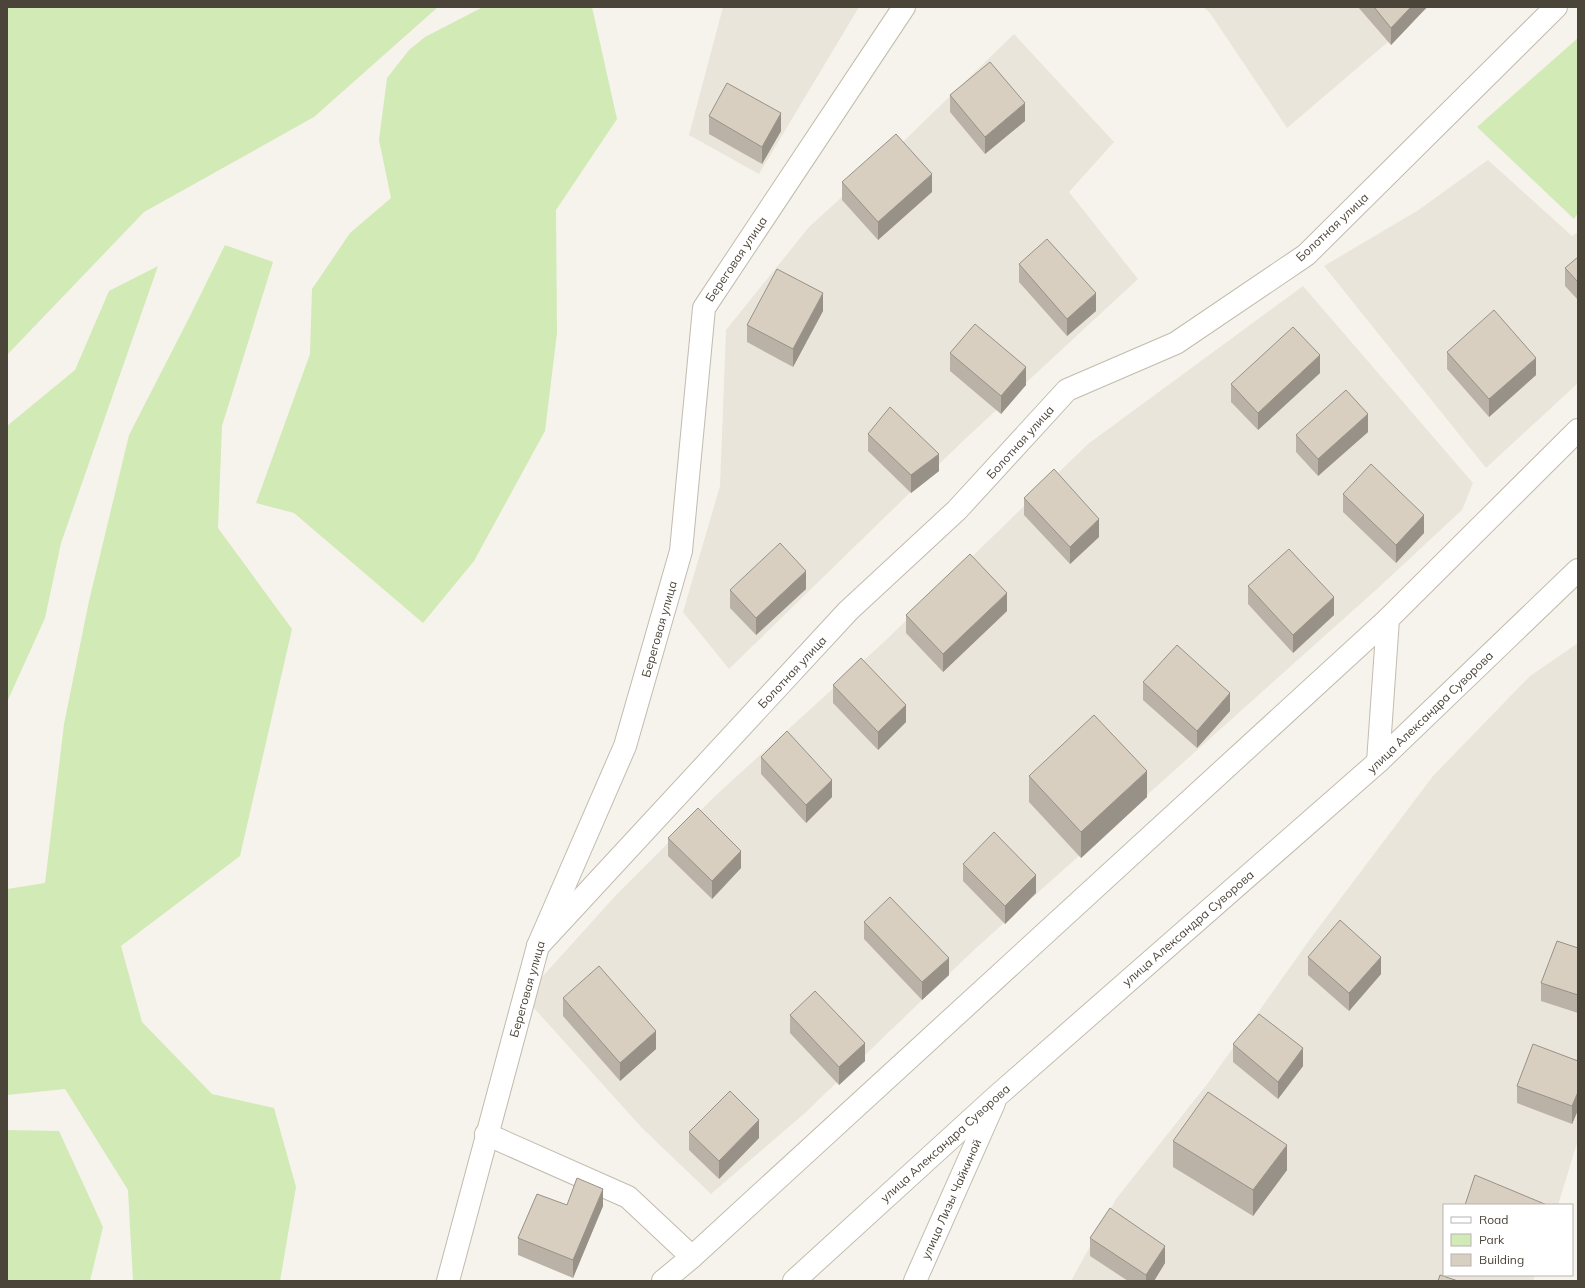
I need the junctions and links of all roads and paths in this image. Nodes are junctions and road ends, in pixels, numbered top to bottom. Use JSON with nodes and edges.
{"nodes":[{"id":1,"x":904,"y":7,"type":"edge"},
{"id":2,"x":1556,"y":7,"type":"edge"},
{"id":3,"x":1578,"y":430,"type":"edge"},
{"id":4,"x":1578,"y":570,"type":"edge"},
{"id":5,"x":1388,"y":619,"type":"junction"},
{"id":6,"x":1378,"y":762,"type":"junction"},
{"id":7,"x":538,"y":946,"type":"junction"},
{"id":8,"x":997,"y":1096,"type":"junction"},
{"id":9,"x":486,"y":1134,"type":"junction"},
{"id":10,"x":692,"y":1257,"type":"junction"},
{"id":11,"x":448,"y":1281,"type":"edge"},
{"id":12,"x":663,"y":1281,"type":"edge"},
{"id":13,"x":794,"y":1281,"type":"edge"},
{"id":14,"x":915,"y":1281,"type":"edge"}],
"edges":[{"from":1,"to":7,"type":"street","name":"Береговая улица"},
{"from":2,"to":7,"type":"street","name":"Болотная улица"},
{"from":3,"to":5,"type":"street"},
{"from":4,"to":6,"type":"street","name":"улица Александра Суворова"},
{"from":5,"to":6,"type":"street"},
{"from":5,"to":10,"type":"street"},
{"from":6,"to":8,"type":"street","name":"улица Александра Суворова"},
{"from":7,"to":9,"type":"street","name":"Береговая улица"},
{"from":8,"to":13,"type":"street","name":"улица Александра Суворова"},
{"from":8,"to":14,"type":"street","name":"улица Лизы Чайкиной"},
{"from":9,"to":10,"type":"street"},
{"from":9,"to":11,"type":"street","name":"Береговая улица"},
{"from":10,"to":12,"type":"street"}]}
